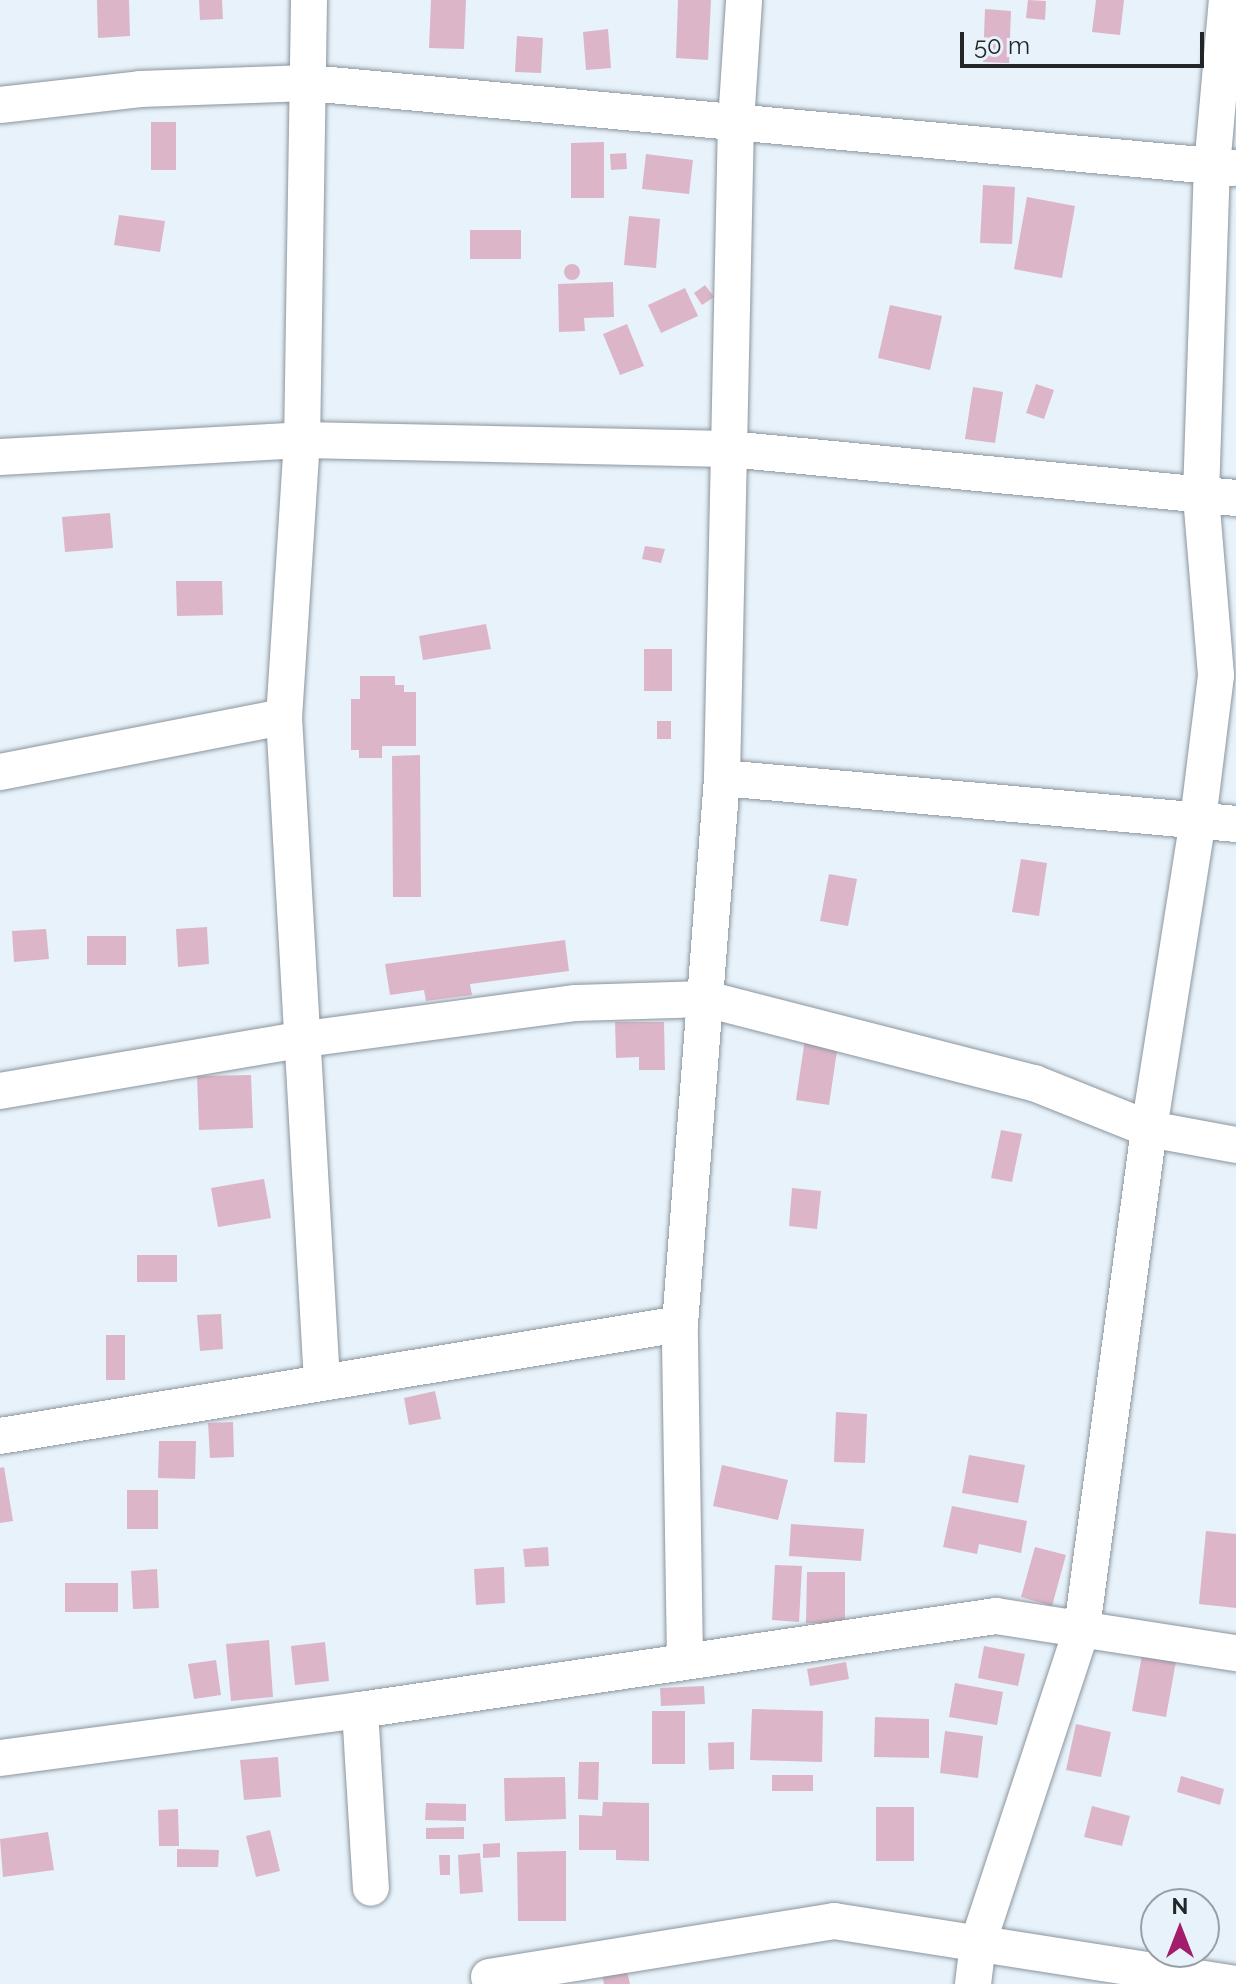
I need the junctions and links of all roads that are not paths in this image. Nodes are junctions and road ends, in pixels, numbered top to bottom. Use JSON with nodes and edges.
{"nodes":[{"id":1,"x":309,"y":0,"type":"edge"},
{"id":2,"x":744,"y":0,"type":"edge"},
{"id":3,"x":1227,"y":0,"type":"edge"},
{"id":4,"x":309,"y":83,"type":"junction"},
{"id":5,"x":0,"y":105,"type":"edge"},
{"id":6,"x":736,"y":122,"type":"junction"},
{"id":7,"x":1224,"y":167,"type":"edge"},
{"id":8,"x":302,"y":440,"type":"junction"},
{"id":9,"x":729,"y":449,"type":"junction"},
{"id":10,"x":0,"y":457,"type":"edge"},
{"id":11,"x":1201,"y":495,"type":"junction"},
{"id":12,"x":1236,"y":498,"type":"edge"},
{"id":13,"x":284,"y":717,"type":"junction"},
{"id":14,"x":0,"y":772,"type":"edge"},
{"id":15,"x":722,"y":778,"type":"junction"},
{"id":16,"x":1198,"y":820,"type":"junction"},
{"id":17,"x":1236,"y":824,"type":"edge"},
{"id":18,"x":706,"y":999,"type":"junction"},
{"id":19,"x":305,"y":1039,"type":"junction"},
{"id":20,"x":0,"y":1091,"type":"edge"},
{"id":21,"x":1149,"y":1129,"type":"junction"},
{"id":22,"x":1236,"y":1145,"type":"edge"},
{"id":23,"x":680,"y":1324,"type":"junction"},
{"id":24,"x":322,"y":1382,"type":"junction"},
{"id":25,"x":0,"y":1436,"type":"edge"},
{"id":26,"x":1082,"y":1628,"type":"junction"},
{"id":27,"x":1236,"y":1653,"type":"edge"},
{"id":28,"x":685,"y":1660,"type":"junction"},
{"id":29,"x":360,"y":1710,"type":"junction"},
{"id":30,"x":0,"y":1758,"type":"edge"},
{"id":31,"x":371,"y":1888,"type":"dead end"},
{"id":32,"x":978,"y":1943,"type":"junction"},
{"id":33,"x":489,"y":1977,"type":"dead end"},
{"id":34,"x":973,"y":1984,"type":"edge"},
{"id":35,"x":1236,"y":1984,"type":"edge"}],
"edges":[{"from":1,"to":4,"type":"street"},
{"from":2,"to":6,"type":"street"},
{"from":3,"to":7,"type":"street"},
{"from":4,"to":5,"type":"street"},
{"from":4,"to":6,"type":"street"},
{"from":4,"to":8,"type":"street"},
{"from":6,"to":7,"type":"street"},
{"from":6,"to":9,"type":"street"},
{"from":7,"to":11,"type":"street"},
{"from":8,"to":9,"type":"street"},
{"from":8,"to":10,"type":"street"},
{"from":8,"to":13,"type":"street"},
{"from":9,"to":11,"type":"street"},
{"from":9,"to":15,"type":"street"},
{"from":11,"to":12,"type":"street"},
{"from":11,"to":16,"type":"street"},
{"from":13,"to":14,"type":"street"},
{"from":13,"to":19,"type":"street"},
{"from":15,"to":16,"type":"street"},
{"from":15,"to":18,"type":"street"},
{"from":16,"to":17,"type":"street"},
{"from":16,"to":21,"type":"street"},
{"from":18,"to":19,"type":"street"},
{"from":18,"to":21,"type":"street"},
{"from":18,"to":23,"type":"street"},
{"from":19,"to":20,"type":"street"},
{"from":19,"to":24,"type":"street"},
{"from":21,"to":22,"type":"street"},
{"from":21,"to":26,"type":"street"},
{"from":23,"to":24,"type":"street"},
{"from":23,"to":28,"type":"street"},
{"from":24,"to":25,"type":"street"},
{"from":26,"to":27,"type":"street"},
{"from":26,"to":28,"type":"street"},
{"from":26,"to":32,"type":"street"},
{"from":28,"to":29,"type":"street"},
{"from":29,"to":30,"type":"street"},
{"from":29,"to":31,"type":"street"},
{"from":32,"to":33,"type":"street"},
{"from":32,"to":34,"type":"street"},
{"from":32,"to":35,"type":"street"}]}
